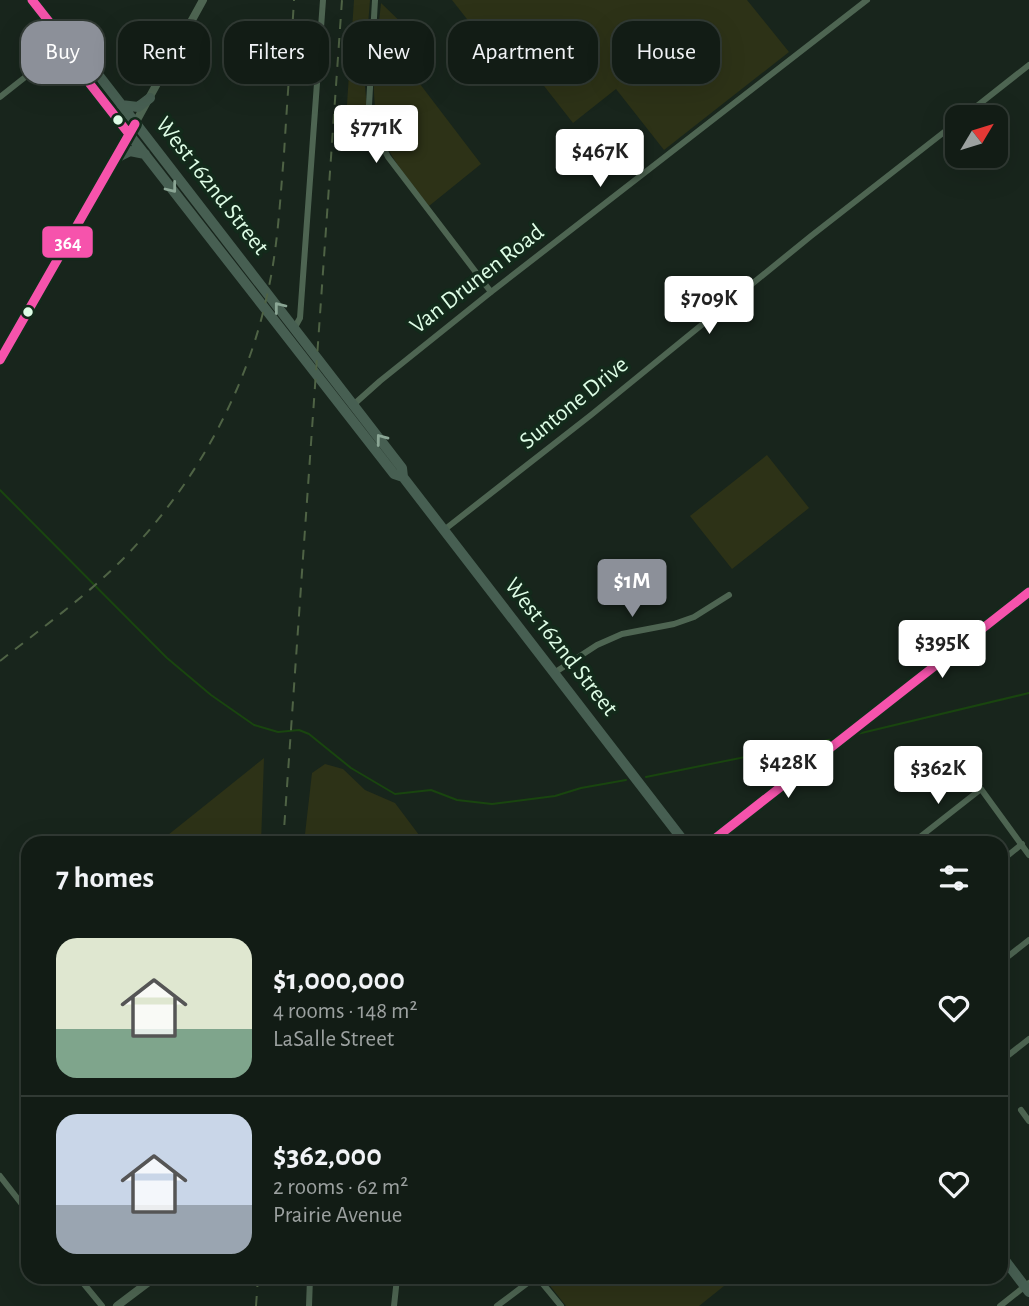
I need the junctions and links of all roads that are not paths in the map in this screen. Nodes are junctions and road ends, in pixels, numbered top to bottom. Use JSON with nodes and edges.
{"nodes":[{"id":1,"x":32,"y":0,"type":"edge"},
{"id":2,"x":203,"y":0,"type":"edge"},
{"id":3,"x":323,"y":0,"type":"edge"},
{"id":4,"x":375,"y":0,"type":"edge"},
{"id":5,"x":867,"y":0,"type":"edge"},
{"id":6,"x":49,"y":21,"type":"edge"},
{"id":7,"x":1029,"y":65,"type":"edge"},
{"id":8,"x":21,"y":80,"type":"edge"},
{"id":9,"x":104,"y":82,"type":"edge"},
{"id":10,"x":90,"y":84,"type":"edge"},
{"id":11,"x":0,"y":97,"type":"edge"},
{"id":12,"x":150,"y":98,"type":"junction"},
{"id":13,"x":121,"y":105,"type":"junction"},
{"id":14,"x":978,"y":105,"type":"edge"},
{"id":15,"x":135,"y":124,"type":"junction"},
{"id":16,"x":945,"y":131,"type":"edge"},
{"id":17,"x":129,"y":134,"type":"junction"},
{"id":18,"x":145,"y":154,"type":"junction"},
{"id":19,"x":116,"y":158,"type":"junction"},
{"id":20,"x":491,"y":292,"type":"junction"},
{"id":21,"x":295,"y":327,"type":"junction"},
{"id":22,"x":285,"y":336,"type":"junction"},
{"id":23,"x":0,"y":360,"type":"edge"},
{"id":24,"x":354,"y":404,"type":"junction"},
{"id":25,"x":346,"y":413,"type":"junction"},
{"id":26,"x":403,"y":477,"type":"junction"},
{"id":27,"x":444,"y":530,"type":"junction"},
{"id":28,"x":1029,"y":592,"type":"edge"},
{"id":29,"x":729,"y":595,"type":"dead end"},
{"id":30,"x":554,"y":673,"type":"junction"},
{"id":31,"x":680,"y":836,"type":"edge"},
{"id":32,"x":717,"y":836,"type":"edge"},
{"id":33,"x":921,"y":836,"type":"edge"},
{"id":34,"x":1022,"y":844,"type":"junction"},
{"id":35,"x":1008,"y":855,"type":"edge"},
{"id":36,"x":1029,"y":855,"type":"edge"},
{"id":37,"x":1029,"y":940,"type":"edge"},
{"id":38,"x":1008,"y":956,"type":"edge"},
{"id":39,"x":1029,"y":1039,"type":"edge"},
{"id":40,"x":1008,"y":1056,"type":"edge"},
{"id":41,"x":1021,"y":1110,"type":"dead end"},
{"id":42,"x":1029,"y":1121,"type":"edge"},
{"id":43,"x":0,"y":1176,"type":"edge"},
{"id":44,"x":21,"y":1203,"type":"edge"},
{"id":45,"x":1008,"y":1263,"type":"edge"},
{"id":46,"x":84,"y":1284,"type":"edge"},
{"id":47,"x":145,"y":1284,"type":"edge"},
{"id":48,"x":310,"y":1284,"type":"edge"},
{"id":49,"x":396,"y":1284,"type":"edge"},
{"id":50,"x":528,"y":1284,"type":"edge"},
{"id":51,"x":541,"y":1284,"type":"edge"},
{"id":52,"x":1028,"y":1287,"type":"edge"},
{"id":53,"x":102,"y":1306,"type":"edge"},
{"id":54,"x":117,"y":1306,"type":"edge"},
{"id":55,"x":309,"y":1306,"type":"edge"},
{"id":56,"x":394,"y":1306,"type":"edge"},
{"id":57,"x":497,"y":1306,"type":"edge"},
{"id":58,"x":561,"y":1306,"type":"edge"},
{"id":59,"x":1000,"y":1306,"type":"edge"}],
"edges":[{"from":1,"to":6,"type":"main road"},
{"from":2,"to":12,"type":"street"},
{"from":3,"to":21,"type":"street"},
{"from":4,"to":20,"type":"street"},
{"from":5,"to":20,"type":"street","name":"Van Drunen Road"},
{"from":7,"to":14,"type":"street"},
{"from":8,"to":11,"type":"street"},
{"from":9,"to":13,"type":"main road","name":"West 162nd Street"},
{"from":10,"to":17,"type":"main road","name":"West 162nd Street"},
{"from":12,"to":13,"type":"main road"},
{"from":12,"to":15,"type":"street"},
{"from":13,"to":15,"type":"main road","name":"West 162nd Street"},
{"from":15,"to":17,"type":"street"},
{"from":21,"to":15,"type":"main road","name":"West 162nd Street","one_way":true},
{"from":16,"to":27,"type":"street","name":"Suntone Drive"},
{"from":17,"to":18,"type":"main road","name":"West 162nd Street"},
{"from":17,"to":19,"type":"street"},
{"from":18,"to":19,"type":"main road"},
{"from":18,"to":22,"type":"main road","name":"West 162nd Street","one_way":true},
{"from":19,"to":23,"type":"street"},
{"from":20,"to":24,"type":"street","name":"Van Drunen Road"},
{"from":21,"to":22,"type":"main road"},
{"from":21,"to":24,"type":"main road","name":"West 162nd Street"},
{"from":22,"to":25,"type":"main road","name":"West 162nd Street"},
{"from":24,"to":25,"type":"street","name":"Van Drunen Road"},
{"from":26,"to":24,"type":"main road","name":"West 162nd Street","one_way":true},
{"from":25,"to":26,"type":"main road","name":"West 162nd Street"},
{"from":26,"to":27,"type":"main road","name":"West 162nd Street"},
{"from":27,"to":30,"type":"main road","name":"West 162nd Street"},
{"from":28,"to":32,"type":"main road"},
{"from":29,"to":30,"type":"street"},
{"from":30,"to":31,"type":"main road","name":"West 162nd Street"},
{"from":33,"to":34,"type":"street"},
{"from":34,"to":35,"type":"street"},
{"from":34,"to":36,"type":"street"},
{"from":37,"to":38,"type":"street"},
{"from":39,"to":40,"type":"street"},
{"from":41,"to":42,"type":"street"},
{"from":43,"to":44,"type":"street"},
{"from":45,"to":52,"type":"main road"},
{"from":46,"to":53,"type":"street"},
{"from":47,"to":54,"type":"street"},
{"from":48,"to":55,"type":"street"},
{"from":49,"to":56,"type":"street"},
{"from":50,"to":57,"type":"street"},
{"from":51,"to":58,"type":"street"},
{"from":52,"to":59,"type":"street"}]}
